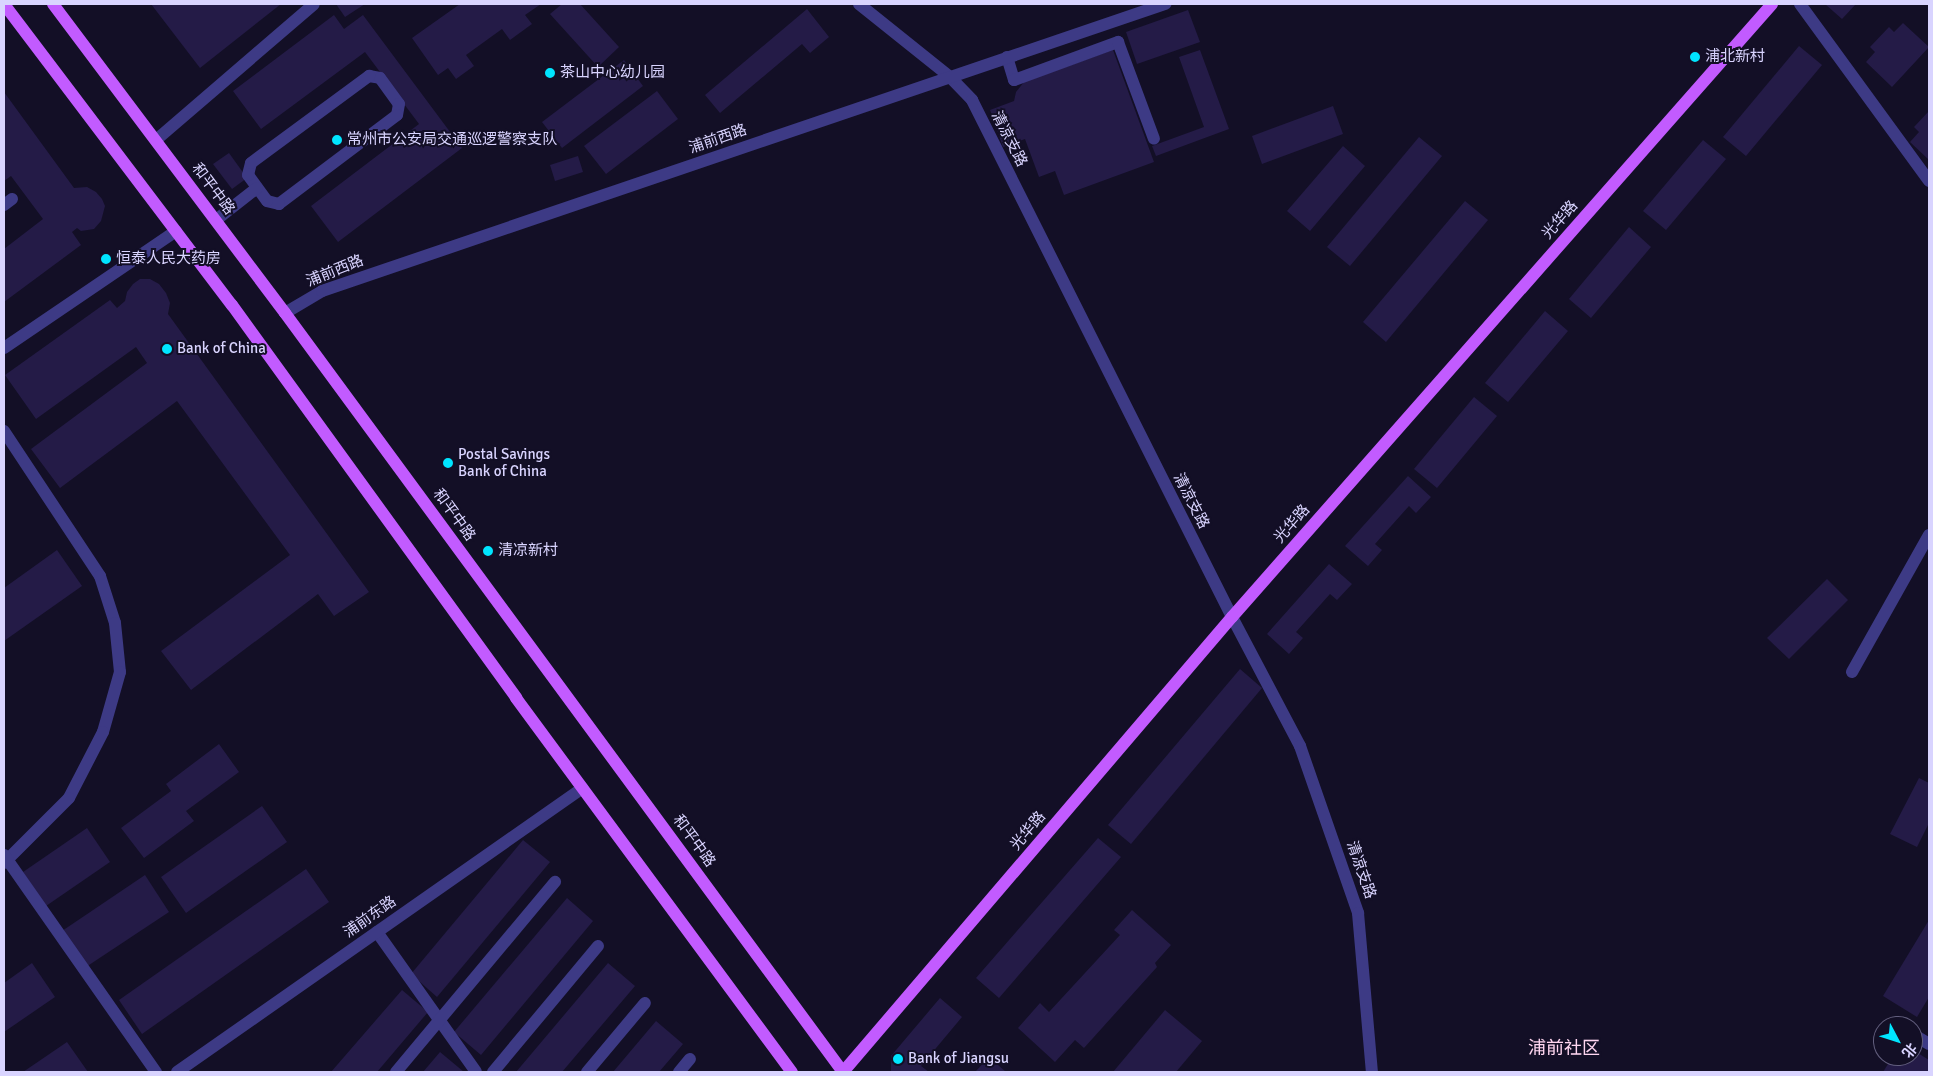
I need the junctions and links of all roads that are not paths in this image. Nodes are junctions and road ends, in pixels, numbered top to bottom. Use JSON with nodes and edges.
{"nodes":[{"id":1,"x":4,"y":4,"type":"edge"},
{"id":2,"x":53,"y":4,"type":"edge"},
{"id":3,"x":314,"y":4,"type":"edge"},
{"id":4,"x":859,"y":4,"type":"edge"},
{"id":5,"x":1165,"y":4,"type":"edge"},
{"id":6,"x":1772,"y":4,"type":"edge"},
{"id":7,"x":1800,"y":4,"type":"edge"},
{"id":8,"x":1007,"y":57,"type":"junction"},
{"id":9,"x":950,"y":77,"type":"junction"},
{"id":10,"x":1154,"y":139,"type":"dead end"},
{"id":11,"x":156,"y":140,"type":"junction"},
{"id":12,"x":1929,"y":181,"type":"edge"},
{"id":13,"x":257,"y":188,"type":"junction"},
{"id":14,"x":216,"y":220,"type":"junction"},
{"id":15,"x":176,"y":231,"type":"junction"},
{"id":16,"x":285,"y":313,"type":"junction"},
{"id":17,"x":4,"y":348,"type":"edge"},
{"id":18,"x":4,"y":431,"type":"edge"},
{"id":19,"x":1929,"y":535,"type":"edge"},
{"id":20,"x":1232,"y":617,"type":"junction"},
{"id":21,"x":1852,"y":672,"type":"dead end"},
{"id":22,"x":582,"y":788,"type":"junction"},
{"id":23,"x":5,"y":859,"type":"edge"},
{"id":24,"x":555,"y":882,"type":"dead end"},
{"id":25,"x":377,"y":932,"type":"junction"},
{"id":26,"x":598,"y":946,"type":"dead end"},
{"id":27,"x":645,"y":1003,"type":"dead end"},
{"id":28,"x":440,"y":1020,"type":"junction"},
{"id":29,"x":690,"y":1059,"type":"dead end"},
{"id":30,"x":156,"y":1072,"type":"edge"},
{"id":31,"x":177,"y":1072,"type":"edge"},
{"id":32,"x":396,"y":1072,"type":"edge"},
{"id":33,"x":476,"y":1072,"type":"edge"},
{"id":34,"x":493,"y":1072,"type":"edge"},
{"id":35,"x":587,"y":1072,"type":"edge"},
{"id":36,"x":679,"y":1072,"type":"edge"},
{"id":37,"x":792,"y":1072,"type":"edge"},
{"id":38,"x":843,"y":1072,"type":"edge"},
{"id":39,"x":1372,"y":1072,"type":"edge"}],
"edges":[{"from":1,"to":15,"type":"main road"},
{"from":2,"to":11,"type":"main road","name":"和平中路"},
{"from":3,"to":11,"type":"street"},
{"from":4,"to":9,"type":"street","name":"清凉支路"},
{"from":5,"to":8,"type":"street","name":"浦前西路"},
{"from":6,"to":20,"type":"main road","name":"光华路"},
{"from":7,"to":12,"type":"street"},
{"from":8,"to":9,"type":"street","name":"浦前西路"},
{"from":8,"to":10,"type":"street"},
{"from":9,"to":16,"type":"street","name":"浦前西路"},
{"from":9,"to":20,"type":"street","name":"清凉支路"},
{"from":11,"to":14,"type":"main road","name":"和平中路"},
{"from":13,"to":13,"type":"street"},
{"from":13,"to":14,"type":"street"},
{"from":14,"to":16,"type":"main road","name":"和平中路"},
{"from":15,"to":17,"type":"street"},
{"from":15,"to":22,"type":"main road"},
{"from":16,"to":38,"type":"main road","name":"和平中路"},
{"from":18,"to":23,"type":"street"},
{"from":19,"to":21,"type":"street"},
{"from":20,"to":38,"type":"main road","name":"光华路"},
{"from":20,"to":39,"type":"street","name":"清凉支路"},
{"from":22,"to":25,"type":"street","name":"浦前东路"},
{"from":22,"to":37,"type":"main road"},
{"from":23,"to":30,"type":"street"},
{"from":24,"to":28,"type":"street"},
{"from":25,"to":28,"type":"street"},
{"from":25,"to":31,"type":"street","name":"浦前东路"},
{"from":26,"to":34,"type":"street"},
{"from":27,"to":35,"type":"street"},
{"from":28,"to":32,"type":"street"},
{"from":28,"to":33,"type":"street"},
{"from":29,"to":36,"type":"street"}]}
